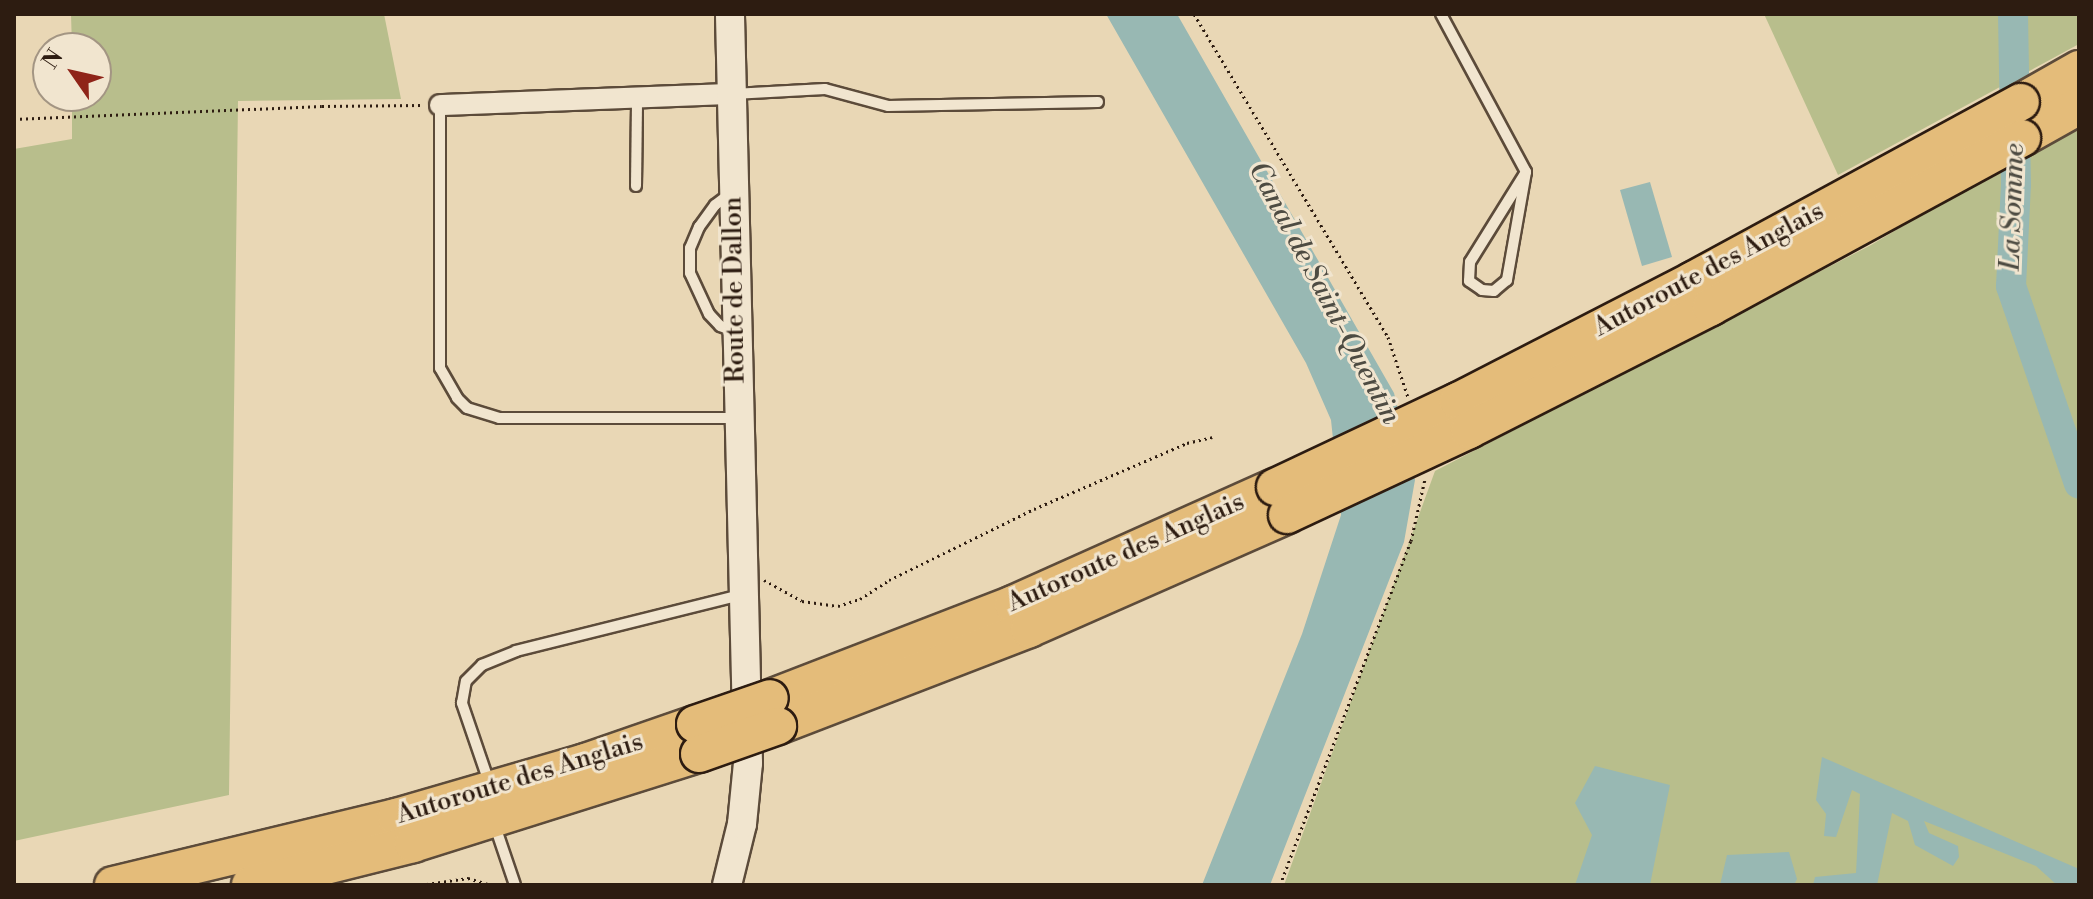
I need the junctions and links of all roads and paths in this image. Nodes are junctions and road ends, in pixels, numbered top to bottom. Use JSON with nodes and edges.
{"nodes":[{"id":1,"x":730,"y":14,"type":"edge"},
{"id":2,"x":1441,"y":14,"type":"edge"},
{"id":3,"x":2079,"y":69,"type":"edge"},
{"id":4,"x":731,"y":94,"type":"junction"},
{"id":5,"x":637,"y":99,"type":"junction"},
{"id":6,"x":1098,"y":102,"type":"dead end"},
{"id":7,"x":440,"y":105,"type":"junction"},
{"id":8,"x":2079,"y":106,"type":"edge"},
{"id":9,"x":14,"y":119,"type":"edge"},
{"id":10,"x":1526,"y":172,"type":"junction"},
{"id":11,"x":636,"y":186,"type":"dead end"},
{"id":12,"x":733,"y":191,"type":"junction"},
{"id":13,"x":736,"y":331,"type":"junction"},
{"id":14,"x":738,"y":418,"type":"junction"},
{"id":15,"x":1212,"y":437,"type":"dead end"},
{"id":16,"x":1281,"y":501,"type":"junction"},
{"id":17,"x":743,"y":566,"type":"junction"},
{"id":18,"x":743,"y":594,"type":"junction"},
{"id":19,"x":492,"y":805,"type":"junction"},
{"id":20,"x":113,"y":885,"type":"edge"},
{"id":21,"x":250,"y":885,"type":"edge"},
{"id":22,"x":420,"y":885,"type":"edge"},
{"id":23,"x":491,"y":885,"type":"edge"},
{"id":24,"x":515,"y":885,"type":"edge"},
{"id":25,"x":727,"y":885,"type":"edge"}],
"edges":[{"from":1,"to":4,"type":"street","name":"Route de Dallon"},
{"from":2,"to":10,"type":"lane"},
{"from":3,"to":16,"type":"highway","name":"Autoroute des Anglais","bridge":true},
{"from":4,"to":5,"type":"street"},
{"from":4,"to":6,"type":"lane"},
{"from":4,"to":12,"type":"street","name":"Route de Dallon"},
{"from":5,"to":7,"type":"street"},
{"from":5,"to":11,"type":"lane"},
{"from":7,"to":9,"type":"path"},
{"from":7,"to":14,"type":"lane"},
{"from":8,"to":16,"type":"highway","name":"Autoroute des Anglais","bridge":true},
{"from":10,"to":10,"type":"lane"},
{"from":12,"to":13,"type":"street","name":"Route de Dallon"},
{"from":12,"to":13,"type":"lane"},
{"from":13,"to":14,"type":"street","name":"Route de Dallon"},
{"from":14,"to":17,"type":"street","name":"Route de Dallon"},
{"from":15,"to":17,"type":"path"},
{"from":16,"to":19,"type":"highway","name":"Autoroute des Anglais","bridge":true},
{"from":17,"to":18,"type":"street","name":"Route de Dallon"},
{"from":18,"to":19,"type":"lane"},
{"from":18,"to":25,"type":"street","name":"Route de Dallon"},
{"from":19,"to":20,"type":"highway","name":"Autoroute des Anglais"},
{"from":19,"to":21,"type":"highway","name":"Autoroute des Anglais"},
{"from":19,"to":24,"type":"lane"},
{"from":22,"to":23,"type":"path"}]}
